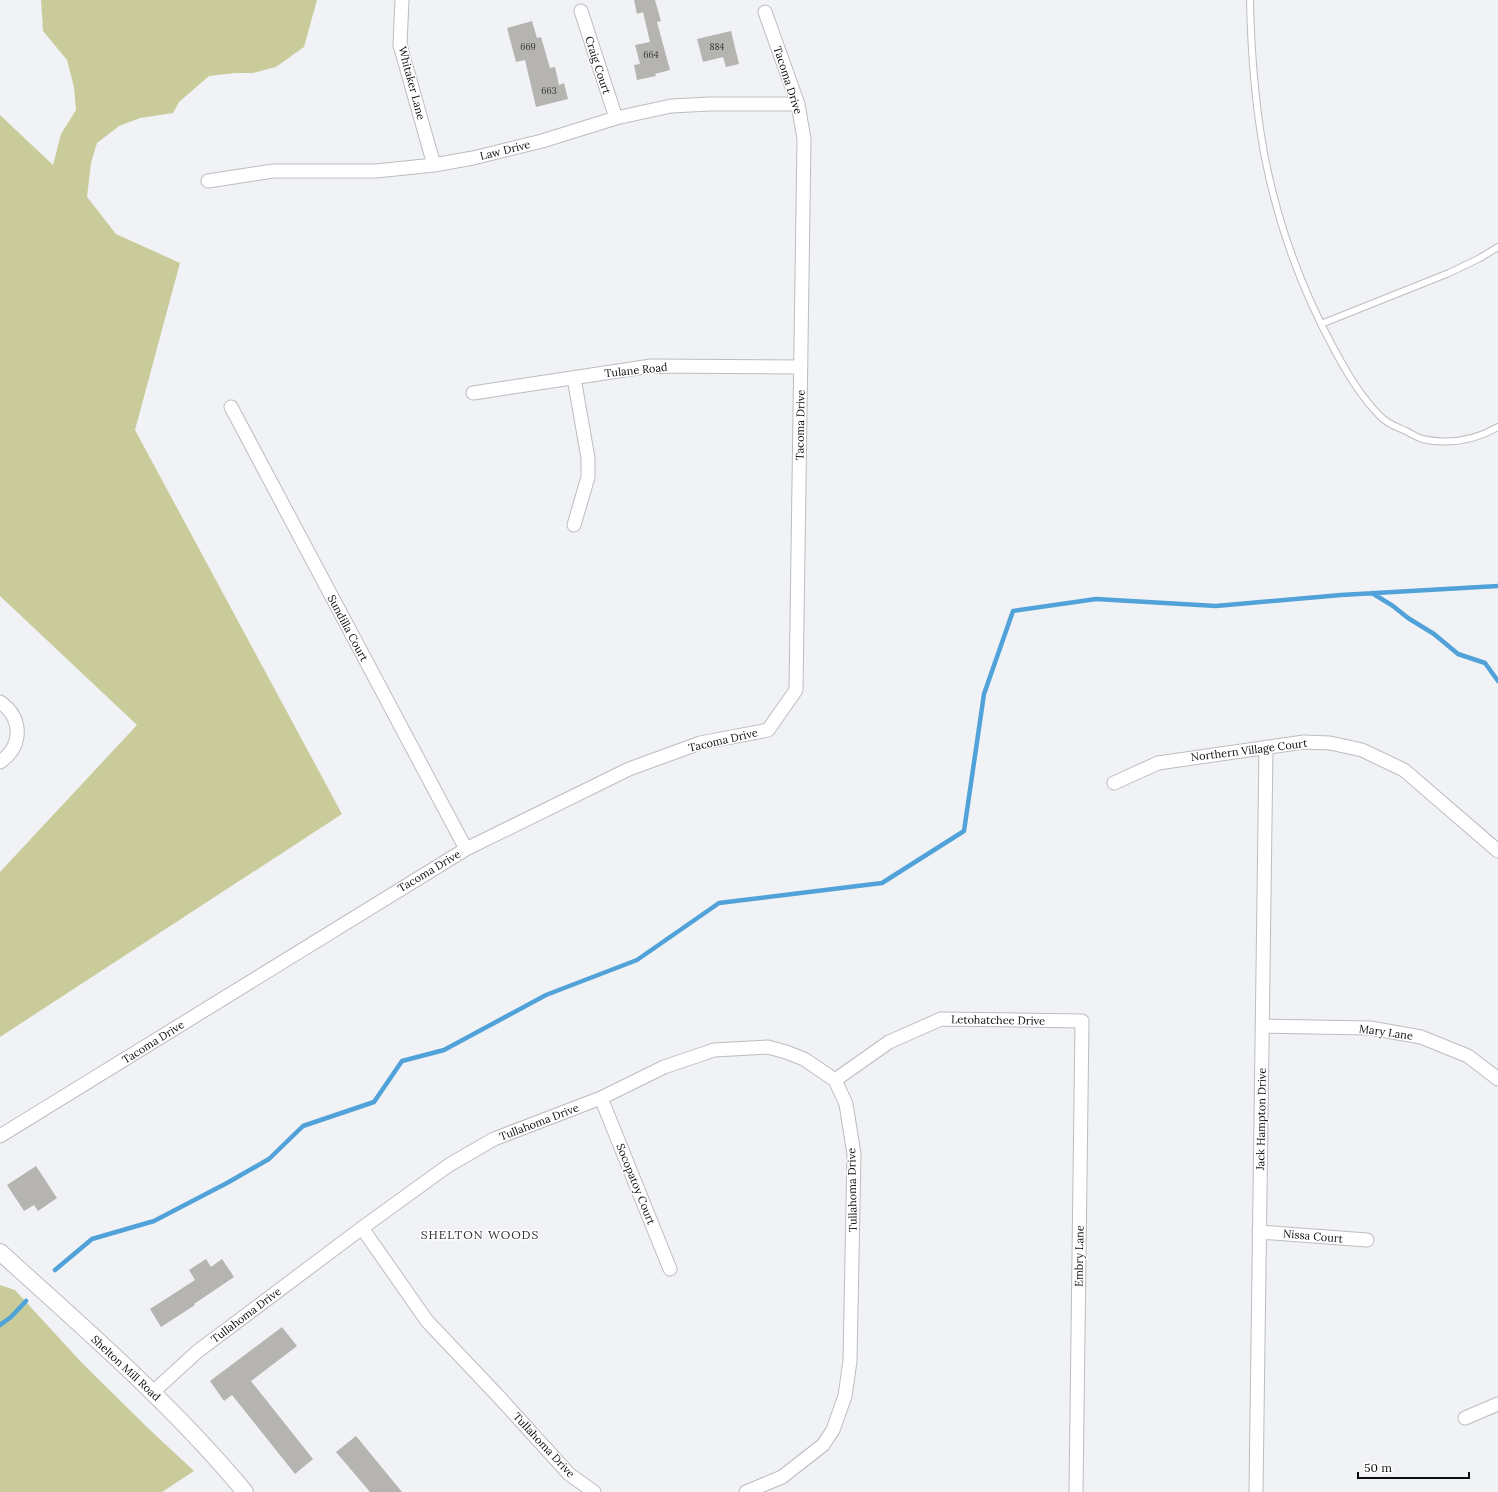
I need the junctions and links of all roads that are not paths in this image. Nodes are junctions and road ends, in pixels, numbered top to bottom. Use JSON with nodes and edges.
{"nodes":[{"id":1,"x":402,"y":0,"type":"edge"},
{"id":2,"x":1250,"y":0,"type":"edge"},
{"id":3,"x":581,"y":11,"type":"dead end"},
{"id":4,"x":765,"y":12,"type":"dead end"},
{"id":5,"x":798,"y":104,"type":"junction"},
{"id":6,"x":616,"y":118,"type":"junction"},
{"id":7,"x":434,"y":165,"type":"junction"},
{"id":8,"x":208,"y":181,"type":"dead end"},
{"id":9,"x":1498,"y":247,"type":"edge"},
{"id":10,"x":1321,"y":324,"type":"junction"},
{"id":11,"x":801,"y":367,"type":"junction"},
{"id":12,"x":574,"y":378,"type":"junction"},
{"id":13,"x":473,"y":394,"type":"dead end"},
{"id":14,"x":231,"y":406,"type":"dead end"},
{"id":15,"x":1498,"y":427,"type":"edge"},
{"id":16,"x":574,"y":525,"type":"dead end"},
{"id":17,"x":0,"y":702,"type":"edge"},
{"id":18,"x":1266,"y":747,"type":"junction"},
{"id":19,"x":0,"y":762,"type":"edge"},
{"id":20,"x":1114,"y":783,"type":"dead end"},
{"id":21,"x":466,"y":849,"type":"junction"},
{"id":22,"x":1498,"y":851,"type":"edge"},
{"id":23,"x":1082,"y":1020,"type":"joint"},
{"id":24,"x":1262,"y":1026,"type":"junction"},
{"id":25,"x":1498,"y":1079,"type":"edge"},
{"id":26,"x":835,"y":1080,"type":"junction"},
{"id":27,"x":601,"y":1098,"type":"junction"},
{"id":28,"x":0,"y":1136,"type":"edge"},
{"id":29,"x":362,"y":1228,"type":"junction"},
{"id":30,"x":1259,"y":1232,"type":"junction"},
{"id":31,"x":1366,"y":1240,"type":"dead end"},
{"id":32,"x":0,"y":1252,"type":"edge"},
{"id":33,"x":670,"y":1269,"type":"dead end"},
{"id":34,"x":153,"y":1392,"type":"junction"},
{"id":35,"x":1498,"y":1404,"type":"edge"},
{"id":36,"x":1465,"y":1418,"type":"dead end"},
{"id":37,"x":245,"y":1492,"type":"edge"},
{"id":38,"x":594,"y":1492,"type":"edge"},
{"id":39,"x":746,"y":1492,"type":"edge"},
{"id":40,"x":1076,"y":1492,"type":"edge"},
{"id":41,"x":1256,"y":1492,"type":"edge"}],
"edges":[{"from":1,"to":7,"type":"street","name":"Whitaker Lane"},
{"from":2,"to":10,"type":"lane"},
{"from":3,"to":6,"type":"street","name":"Craig Court"},
{"from":4,"to":5,"type":"street","name":"Tacoma Drive"},
{"from":5,"to":6,"type":"street","name":"Law Drive"},
{"from":5,"to":11,"type":"street","name":"Tacoma Drive"},
{"from":6,"to":7,"type":"street","name":"Law Drive"},
{"from":7,"to":8,"type":"street","name":"Law Drive"},
{"from":9,"to":10,"type":"lane"},
{"from":10,"to":15,"type":"lane"},
{"from":11,"to":12,"type":"street","name":"Tulane Road"},
{"from":11,"to":21,"type":"street","name":"Tacoma Drive"},
{"from":12,"to":13,"type":"street","name":"Tulane Road"},
{"from":12,"to":16,"type":"street"},
{"from":14,"to":21,"type":"street","name":"Sundilla Court"},
{"from":17,"to":19,"type":"street"},
{"from":18,"to":20,"type":"street","name":"Northern Village Court"},
{"from":18,"to":22,"type":"street","name":"Northern Village Court"},
{"from":18,"to":24,"type":"street","name":"Jack Hampton Drive"},
{"from":21,"to":28,"type":"street","name":"Tacoma Drive"},
{"from":23,"to":26,"type":"street","name":"Letohatchee Drive"},
{"from":23,"to":40,"type":"street","name":"Embry Lane"},
{"from":24,"to":25,"type":"street","name":"Mary Lane"},
{"from":24,"to":30,"type":"street","name":"Jack Hampton Drive"},
{"from":26,"to":27,"type":"street","name":"Tullahoma Drive"},
{"from":26,"to":39,"type":"street","name":"Tullahoma Drive"},
{"from":27,"to":29,"type":"street","name":"Tullahoma Drive"},
{"from":27,"to":33,"type":"street","name":"Socopatoy Court"},
{"from":29,"to":34,"type":"street","name":"Tullahoma Drive"},
{"from":29,"to":38,"type":"street","name":"Tullahoma Drive"},
{"from":30,"to":31,"type":"street","name":"Nissa Court"},
{"from":30,"to":41,"type":"street","name":"Jack Hampton Drive"},
{"from":32,"to":34,"type":"street","name":"Shelton Mill Road"},
{"from":34,"to":37,"type":"street","name":"Shelton Mill Road"},
{"from":35,"to":36,"type":"street"}]}
